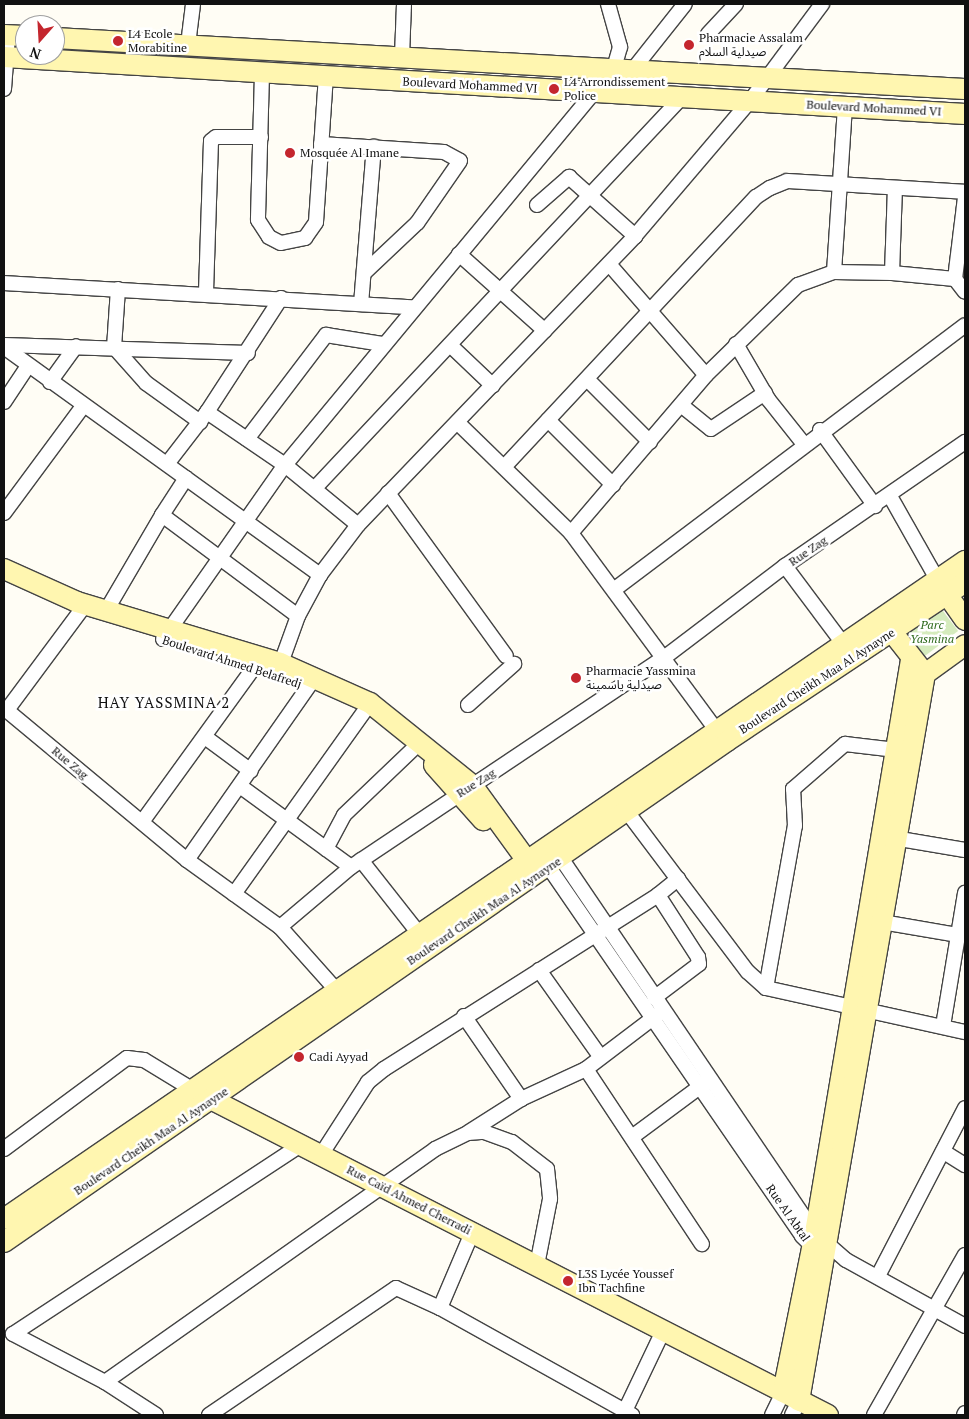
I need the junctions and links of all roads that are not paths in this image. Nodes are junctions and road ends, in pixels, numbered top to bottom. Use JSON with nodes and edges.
{"nodes":[{"id":1,"x":193,"y":4,"type":"edge"},
{"id":2,"x":404,"y":4,"type":"edge"},
{"id":3,"x":608,"y":4,"type":"edge"},
{"id":4,"x":685,"y":4,"type":"edge"},
{"id":5,"x":736,"y":4,"type":"edge"},
{"id":6,"x":822,"y":4,"type":"edge"},
{"id":7,"x":708,"y":34,"type":"dead end"},
{"id":8,"x":12,"y":36,"type":"edge"},
{"id":9,"x":65,"y":39,"type":"edge"},
{"id":10,"x":168,"y":44,"type":"junction"},
{"id":11,"x":188,"y":44,"type":"junction"},
{"id":12,"x":402,"y":56,"type":"junction"},
{"id":13,"x":5,"y":57,"type":"edge"},
{"id":14,"x":635,"y":67,"type":"junction"},
{"id":15,"x":168,"y":68,"type":"junction"},
{"id":16,"x":614,"y":68,"type":"junction"},
{"id":17,"x":262,"y":74,"type":"junction"},
{"id":18,"x":326,"y":76,"type":"junction"},
{"id":19,"x":767,"y":76,"type":"junction"},
{"id":20,"x":4,"y":89,"type":"edge"},
{"id":21,"x":965,"y":89,"type":"edge"},
{"id":22,"x":595,"y":92,"type":"junction"},
{"id":23,"x":682,"y":97,"type":"junction"},
{"id":24,"x":750,"y":101,"type":"junction"},
{"id":25,"x":845,"y":107,"type":"junction"},
{"id":26,"x":965,"y":114,"type":"edge"},
{"id":27,"x":261,"y":137,"type":"junction"},
{"id":28,"x":322,"y":144,"type":"junction"},
{"id":29,"x":374,"y":147,"type":"junction"},
{"id":30,"x":841,"y":183,"type":"junction"},
{"id":31,"x":895,"y":188,"type":"junction"},
{"id":32,"x":965,"y":192,"type":"edge"},
{"id":33,"x":592,"y":197,"type":"junction"},
{"id":34,"x":965,"y":197,"type":"edge"},
{"id":35,"x":537,"y":204,"type":"dead end"},
{"id":36,"x":635,"y":236,"type":"junction"},
{"id":37,"x":962,"y":252,"type":"edge"},
{"id":38,"x":458,"y":254,"type":"junction"},
{"id":39,"x":609,"y":264,"type":"junction"},
{"id":40,"x":364,"y":272,"type":"junction"},
{"id":41,"x":834,"y":272,"type":"junction"},
{"id":42,"x":892,"y":273,"type":"junction"},
{"id":43,"x":955,"y":279,"type":"junction"},
{"id":44,"x":4,"y":283,"type":"edge"},
{"id":45,"x":118,"y":289,"type":"junction"},
{"id":46,"x":501,"y":291,"type":"junction"},
{"id":47,"x":206,"y":292,"type":"junction"},
{"id":48,"x":965,"y":292,"type":"edge"},
{"id":49,"x":281,"y":298,"type":"junction"},
{"id":50,"x":361,"y":304,"type":"junction"},
{"id":51,"x":412,"y":308,"type":"junction"},
{"id":52,"x":653,"y":312,"type":"junction"},
{"id":53,"x":965,"y":325,"type":"edge"},
{"id":54,"x":545,"y":331,"type":"junction"},
{"id":55,"x":382,"y":344,"type":"junction"},
{"id":56,"x":736,"y":344,"type":"junction"},
{"id":57,"x":450,"y":345,"type":"junction"},
{"id":58,"x":4,"y":346,"type":"edge"},
{"id":59,"x":76,"y":346,"type":"junction"},
{"id":60,"x":114,"y":347,"type":"junction"},
{"id":61,"x":248,"y":353,"type":"junction"},
{"id":62,"x":28,"y":366,"type":"junction"},
{"id":63,"x":706,"y":375,"type":"junction"},
{"id":64,"x":587,"y":379,"type":"junction"},
{"id":65,"x":50,"y":382,"type":"junction"},
{"id":66,"x":493,"y":386,"type":"junction"},
{"id":67,"x":765,"y":393,"type":"junction"},
{"id":68,"x":4,"y":402,"type":"edge"},
{"id":69,"x":84,"y":405,"type":"junction"},
{"id":70,"x":681,"y":405,"type":"junction"},
{"id":71,"x":203,"y":417,"type":"junction"},
{"id":72,"x":548,"y":420,"type":"junction"},
{"id":73,"x":458,"y":423,"type":"junction"},
{"id":74,"x":820,"y":430,"type":"junction"},
{"id":75,"x":247,"y":439,"type":"junction"},
{"id":76,"x":650,"y":442,"type":"junction"},
{"id":77,"x":965,"y":442,"type":"edge"},
{"id":78,"x":803,"y":444,"type":"junction"},
{"id":79,"x":167,"y":464,"type":"junction"},
{"id":80,"x":285,"y":465,"type":"junction"},
{"id":81,"x":505,"y":466,"type":"junction"},
{"id":82,"x":186,"y":478,"type":"junction"},
{"id":83,"x":613,"y":485,"type":"junction"},
{"id":84,"x":315,"y":488,"type":"junction"},
{"id":85,"x":388,"y":493,"type":"junction"},
{"id":86,"x":890,"y":496,"type":"junction"},
{"id":87,"x":875,"y":506,"type":"junction"},
{"id":88,"x":4,"y":512,"type":"edge"},
{"id":89,"x":162,"y":515,"type":"junction"},
{"id":90,"x":244,"y":520,"type":"junction"},
{"id":91,"x":358,"y":525,"type":"junction"},
{"id":92,"x":571,"y":533,"type":"junction"},
{"id":93,"x":218,"y":558,"type":"junction"},
{"id":94,"x":965,"y":561,"type":"edge"},
{"id":95,"x":785,"y":566,"type":"junction"},
{"id":96,"x":4,"y":569,"type":"edge"},
{"id":97,"x":320,"y":575,"type":"junction"},
{"id":98,"x":4,"y":582,"type":"edge"},
{"id":99,"x":965,"y":582,"type":"edge"},
{"id":100,"x":942,"y":588,"type":"junction"},
{"id":101,"x":614,"y":589,"type":"junction"},
{"id":102,"x":82,"y":610,"type":"junction"},
{"id":103,"x":106,"y":611,"type":"junction"},
{"id":104,"x":298,"y":616,"type":"junction"},
{"id":105,"x":965,"y":620,"type":"edge"},
{"id":106,"x":888,"y":626,"type":"junction"},
{"id":107,"x":166,"y":634,"type":"junction"},
{"id":108,"x":844,"y":645,"type":"junction"},
{"id":109,"x":965,"y":645,"type":"edge"},
{"id":110,"x":665,"y":658,"type":"junction"},
{"id":111,"x":911,"y":660,"type":"junction"},
{"id":112,"x":254,"y":667,"type":"junction"},
{"id":113,"x":278,"y":668,"type":"junction"},
{"id":114,"x":925,"y":674,"type":"junction"},
{"id":115,"x":309,"y":686,"type":"junction"},
{"id":116,"x":468,"y":705,"type":"dead end"},
{"id":117,"x":366,"y":708,"type":"junction"},
{"id":118,"x":5,"y":709,"type":"edge"},
{"id":119,"x":717,"y":731,"type":"junction"},
{"id":120,"x":205,"y":737,"type":"junction"},
{"id":121,"x":414,"y":748,"type":"junction"},
{"id":122,"x":904,"y":750,"type":"junction"},
{"id":123,"x":251,"y":770,"type":"junction"},
{"id":124,"x":240,"y":786,"type":"junction"},
{"id":125,"x":465,"y":789,"type":"junction"},
{"id":126,"x":628,"y":813,"type":"junction"},
{"id":127,"x":287,"y":821,"type":"junction"},
{"id":128,"x":142,"y":822,"type":"junction"},
{"id":129,"x":890,"y":837,"type":"junction"},
{"id":130,"x":326,"y":849,"type":"junction"},
{"id":131,"x":965,"y":850,"type":"edge"},
{"id":132,"x":187,"y":860,"type":"junction"},
{"id":133,"x":522,"y":860,"type":"junction"},
{"id":134,"x":555,"y":862,"type":"junction"},
{"id":135,"x":356,"y":864,"type":"junction"},
{"id":136,"x":678,"y":879,"type":"junction"},
{"id":137,"x":965,"y":893,"type":"edge"},
{"id":138,"x":234,"y":894,"type":"junction"},
{"id":139,"x":658,"y":895,"type":"junction"},
{"id":140,"x":882,"y":922,"type":"junction"},
{"id":141,"x":280,"y":927,"type":"junction"},
{"id":142,"x":601,"y":934,"type":"junction"},
{"id":143,"x":420,"y":936,"type":"junction"},
{"id":144,"x":956,"y":936,"type":"junction"},
{"id":145,"x":539,"y":970,"type":"junction"},
{"id":146,"x":766,"y":988,"type":"junction"},
{"id":147,"x":338,"y":992,"type":"junction"},
{"id":148,"x":654,"y":998,"type":"junction"},
{"id":149,"x":860,"y":1008,"type":"junction"},
{"id":150,"x":658,"y":1014,"type":"junction"},
{"id":151,"x":464,"y":1016,"type":"junction"},
{"id":152,"x":943,"y":1026,"type":"junction"},
{"id":153,"x":965,"y":1032,"type":"edge"},
{"id":154,"x":600,"y":1056,"type":"junction"},
{"id":155,"x":586,"y":1070,"type":"junction"},
{"id":156,"x":706,"y":1081,"type":"junction"},
{"id":157,"x":195,"y":1091,"type":"junction"},
{"id":158,"x":521,"y":1099,"type":"junction"},
{"id":159,"x":213,"y":1100,"type":"junction"},
{"id":160,"x":965,"y":1108,"type":"edge"},
{"id":161,"x":468,"y":1132,"type":"junction"},
{"id":162,"x":632,"y":1137,"type":"junction"},
{"id":163,"x":301,"y":1145,"type":"junction"},
{"id":164,"x":4,"y":1149,"type":"edge"},
{"id":165,"x":944,"y":1152,"type":"junction"},
{"id":166,"x":321,"y":1156,"type":"junction"},
{"id":167,"x":965,"y":1165,"type":"edge"},
{"id":168,"x":384,"y":1188,"type":"junction"},
{"id":169,"x":4,"y":1219,"type":"edge"},
{"id":170,"x":472,"y":1233,"type":"junction"},
{"id":171,"x":4,"y":1242,"type":"edge"},
{"id":172,"x":702,"y":1244,"type":"dead end"},
{"id":173,"x":820,"y":1245,"type":"junction"},
{"id":174,"x":965,"y":1255,"type":"edge"},
{"id":175,"x":537,"y":1265,"type":"junction"},
{"id":176,"x":878,"y":1276,"type":"junction"},
{"id":177,"x":440,"y":1308,"type":"junction"},
{"id":178,"x":935,"y":1309,"type":"junction"},
{"id":179,"x":965,"y":1326,"type":"edge"},
{"id":180,"x":664,"y":1331,"type":"junction"},
{"id":181,"x":8,"y":1338,"type":"edge"},
{"id":182,"x":105,"y":1382,"type":"junction"},
{"id":183,"x":792,"y":1403,"type":"edge"},
{"id":184,"x":627,"y":1414,"type":"edge"},
{"id":185,"x":156,"y":1415,"type":"edge"},
{"id":186,"x":209,"y":1415,"type":"edge"},
{"id":187,"x":772,"y":1415,"type":"edge"},
{"id":188,"x":828,"y":1415,"type":"edge"},
{"id":189,"x":874,"y":1415,"type":"edge"}],
"edges":[{"from":1,"to":11,"type":"street"},
{"from":2,"to":12,"type":"street"},
{"from":3,"to":16,"type":"street"},
{"from":4,"to":14,"type":"street"},
{"from":5,"to":7,"type":"street"},
{"from":6,"to":19,"type":"street"},
{"from":8,"to":13,"type":"street"},
{"from":9,"to":10,"type":"street","name":"Boulevard Mohammed VI"},
{"from":10,"to":11,"type":"street","name":"Boulevard Mohammed VI"},
{"from":10,"to":15,"type":"street"},
{"from":11,"to":12,"type":"street","name":"Boulevard Mohammed VI"},
{"from":12,"to":16,"type":"street","name":"Boulevard Mohammed VI"},
{"from":13,"to":15,"type":"street","name":"Boulevard Mohammed VI"},
{"from":13,"to":20,"type":"street"},
{"from":14,"to":16,"type":"street","name":"Boulevard Mohammed VI"},
{"from":14,"to":19,"type":"street","name":"Boulevard Mohammed VI"},
{"from":15,"to":17,"type":"street","name":"Boulevard Mohammed VI"},
{"from":16,"to":22,"type":"street"},
{"from":17,"to":18,"type":"street","name":"Boulevard Mohammed VI"},
{"from":17,"to":27,"type":"street"},
{"from":18,"to":22,"type":"street","name":"Boulevard Mohammed VI"},
{"from":18,"to":28,"type":"street"},
{"from":19,"to":21,"type":"street","name":"Boulevard Mohammed VI"},
{"from":19,"to":24,"type":"street"},
{"from":22,"to":23,"type":"street","name":"Boulevard Mohammed VI"},
{"from":22,"to":38,"type":"street"},
{"from":23,"to":24,"type":"street","name":"Boulevard Mohammed VI"},
{"from":23,"to":33,"type":"street"},
{"from":24,"to":25,"type":"street","name":"Boulevard Mohammed VI"},
{"from":24,"to":36,"type":"street"},
{"from":25,"to":26,"type":"street","name":"Boulevard Mohammed VI"},
{"from":25,"to":30,"type":"street"},
{"from":27,"to":28,"type":"street"},
{"from":27,"to":47,"type":"street"},
{"from":28,"to":29,"type":"street"},
{"from":29,"to":40,"type":"street"},
{"from":29,"to":40,"type":"street"},
{"from":30,"to":31,"type":"street"},
{"from":30,"to":41,"type":"street"},
{"from":30,"to":52,"type":"street"},
{"from":31,"to":32,"type":"street"},
{"from":31,"to":42,"type":"street"},
{"from":33,"to":35,"type":"street"},
{"from":33,"to":36,"type":"street"},
{"from":33,"to":46,"type":"street"},
{"from":34,"to":37,"type":"street"},
{"from":36,"to":39,"type":"street"},
{"from":37,"to":43,"type":"street"},
{"from":38,"to":46,"type":"street"},
{"from":38,"to":51,"type":"street"},
{"from":39,"to":52,"type":"street"},
{"from":39,"to":54,"type":"street"},
{"from":40,"to":50,"type":"street"},
{"from":41,"to":42,"type":"street"},
{"from":41,"to":56,"type":"street"},
{"from":42,"to":43,"type":"street"},
{"from":43,"to":48,"type":"street"},
{"from":44,"to":45,"type":"street"},
{"from":45,"to":47,"type":"street"},
{"from":45,"to":60,"type":"street"},
{"from":46,"to":54,"type":"street"},
{"from":46,"to":57,"type":"street"},
{"from":47,"to":49,"type":"street"},
{"from":49,"to":50,"type":"street"},
{"from":49,"to":61,"type":"street"},
{"from":50,"to":51,"type":"street"},
{"from":51,"to":55,"type":"street"},
{"from":52,"to":63,"type":"street"},
{"from":52,"to":64,"type":"street"},
{"from":53,"to":74,"type":"street"},
{"from":54,"to":66,"type":"street"},
{"from":55,"to":75,"type":"street"},
{"from":55,"to":80,"type":"street"},
{"from":56,"to":63,"type":"street"},
{"from":56,"to":67,"type":"street"},
{"from":57,"to":66,"type":"street"},
{"from":57,"to":84,"type":"street"},
{"from":58,"to":59,"type":"street"},
{"from":58,"to":62,"type":"street"},
{"from":59,"to":60,"type":"street"},
{"from":59,"to":65,"type":"street"},
{"from":60,"to":61,"type":"street"},
{"from":60,"to":71,"type":"street"},
{"from":61,"to":71,"type":"street"},
{"from":62,"to":65,"type":"street"},
{"from":62,"to":68,"type":"street"},
{"from":63,"to":70,"type":"street"},
{"from":64,"to":72,"type":"street"},
{"from":64,"to":76,"type":"street"},
{"from":65,"to":69,"type":"street"},
{"from":66,"to":73,"type":"street"},
{"from":67,"to":70,"type":"street"},
{"from":67,"to":78,"type":"street"},
{"from":69,"to":79,"type":"street"},
{"from":69,"to":88,"type":"street"},
{"from":70,"to":76,"type":"street"},
{"from":71,"to":75,"type":"street"},
{"from":71,"to":79,"type":"street"},
{"from":72,"to":81,"type":"street"},
{"from":72,"to":83,"type":"street"},
{"from":73,"to":81,"type":"street"},
{"from":73,"to":85,"type":"street"},
{"from":74,"to":78,"type":"street"},
{"from":74,"to":87,"type":"street"},
{"from":75,"to":80,"type":"street"},
{"from":76,"to":83,"type":"street"},
{"from":77,"to":86,"type":"street","name":"Rue Zag"},
{"from":78,"to":101,"type":"street"},
{"from":79,"to":82,"type":"street"},
{"from":80,"to":84,"type":"street"},
{"from":80,"to":90,"type":"street"},
{"from":81,"to":92,"type":"street"},
{"from":82,"to":89,"type":"street"},
{"from":82,"to":90,"type":"street"},
{"from":83,"to":92,"type":"street"},
{"from":84,"to":91,"type":"street"},
{"from":85,"to":91,"type":"street"},
{"from":85,"to":116,"type":"street"},
{"from":86,"to":87,"type":"street","name":"Rue Zag"},
{"from":86,"to":100,"type":"street"},
{"from":87,"to":95,"type":"street","name":"Rue Zag"},
{"from":89,"to":93,"type":"street"},
{"from":89,"to":103,"type":"street"},
{"from":90,"to":93,"type":"street"},
{"from":90,"to":97,"type":"street"},
{"from":91,"to":97,"type":"street"},
{"from":92,"to":101,"type":"street"},
{"from":93,"to":104,"type":"street"},
{"from":93,"to":107,"type":"street"},
{"from":94,"to":100,"type":"street","name":"Boulevard Cheikh Maa Al Aynayne"},
{"from":95,"to":108,"type":"street"},
{"from":95,"to":110,"type":"street","name":"Rue Zag"},
{"from":96,"to":102,"type":"street","name":"Boulevard Ahmed Belafredj"},
{"from":97,"to":104,"type":"street"},
{"from":98,"to":102,"type":"street","name":"Boulevard Ahmed Belafredj"},
{"from":99,"to":100,"type":"street","name":"Boulevard Cheikh Maa Al Aynayne"},
{"from":100,"to":105,"type":"street"},
{"from":100,"to":106,"type":"street","name":"Boulevard Cheikh Maa Al Aynayne"},
{"from":101,"to":110,"type":"street"},
{"from":102,"to":103,"type":"street","name":"Boulevard Ahmed Belafredj"},
{"from":102,"to":107,"type":"street","name":"Boulevard Ahmed Belafredj"},
{"from":102,"to":118,"type":"street"},
{"from":103,"to":107,"type":"street","name":"Boulevard Ahmed Belafredj"},
{"from":104,"to":113,"type":"street"},
{"from":106,"to":108,"type":"street","name":"Boulevard Cheikh Maa Al Aynayne"},
{"from":106,"to":111,"type":"street"},
{"from":106,"to":126,"type":"street","name":"Boulevard Cheikh Maa Al Aynayne"},
{"from":107,"to":112,"type":"street","name":"Boulevard Ahmed Belafredj"},
{"from":107,"to":113,"type":"street","name":"Boulevard Ahmed Belafredj"},
{"from":108,"to":119,"type":"street","name":"Boulevard Cheikh Maa Al Aynayne"},
{"from":109,"to":114,"type":"street"},
{"from":110,"to":119,"type":"street"},
{"from":110,"to":125,"type":"street","name":"Rue Zag"},
{"from":111,"to":114,"type":"street"},
{"from":111,"to":122,"type":"street"},
{"from":112,"to":113,"type":"street","name":"Boulevard Ahmed Belafredj"},
{"from":112,"to":120,"type":"street"},
{"from":113,"to":115,"type":"street","name":"Boulevard Ahmed Belafredj"},
{"from":113,"to":117,"type":"street","name":"Boulevard Ahmed Belafredj"},
{"from":114,"to":122,"type":"street"},
{"from":115,"to":117,"type":"street","name":"Boulevard Ahmed Belafredj"},
{"from":115,"to":123,"type":"street"},
{"from":117,"to":121,"type":"street","name":"Boulevard Ahmed Belafredj"},
{"from":117,"to":125,"type":"street","name":"Boulevard Ahmed Belafredj"},
{"from":117,"to":127,"type":"street"},
{"from":118,"to":128,"type":"street","name":"Rue Zag"},
{"from":119,"to":133,"type":"street","name":"Boulevard Cheikh Maa Al Aynayne"},
{"from":120,"to":123,"type":"street"},
{"from":120,"to":128,"type":"street"},
{"from":121,"to":125,"type":"street","name":"Boulevard Ahmed Belafredj"},
{"from":121,"to":130,"type":"street"},
{"from":122,"to":129,"type":"street"},
{"from":122,"to":146,"type":"street"},
{"from":123,"to":124,"type":"street"},
{"from":124,"to":127,"type":"street"},
{"from":124,"to":132,"type":"street"},
{"from":125,"to":133,"type":"street","name":"Boulevard Ahmed Belafredj"},
{"from":125,"to":135,"type":"street","name":"Rue Zag"},
{"from":126,"to":134,"type":"street","name":"Boulevard Cheikh Maa Al Aynayne"},
{"from":126,"to":136,"type":"street"},
{"from":127,"to":130,"type":"street"},
{"from":127,"to":138,"type":"street"},
{"from":128,"to":132,"type":"street","name":"Rue Zag"},
{"from":129,"to":131,"type":"street"},
{"from":129,"to":140,"type":"street"},
{"from":129,"to":149,"type":"street"},
{"from":130,"to":135,"type":"street"},
{"from":132,"to":138,"type":"street","name":"Rue Zag"},
{"from":133,"to":143,"type":"street","name":"Boulevard Cheikh Maa Al Aynayne"},
{"from":134,"to":142,"type":"street","name":"Rue Al Abtal"},
{"from":134,"to":159,"type":"street","name":"Boulevard Cheikh Maa Al Aynayne"},
{"from":135,"to":141,"type":"street","name":"Rue Zag"},
{"from":135,"to":143,"type":"street"},
{"from":136,"to":139,"type":"street"},
{"from":136,"to":146,"type":"street"},
{"from":137,"to":144,"type":"street"},
{"from":138,"to":141,"type":"street","name":"Rue Zag"},
{"from":139,"to":142,"type":"street"},
{"from":139,"to":148,"type":"street"},
{"from":140,"to":144,"type":"street"},
{"from":140,"to":149,"type":"street"},
{"from":141,"to":147,"type":"street"},
{"from":142,"to":145,"type":"street"},
{"from":142,"to":148,"type":"street","name":"Rue Al Abtal"},
{"from":142,"to":150,"type":"street","name":"Rue Al Abtal"},
{"from":143,"to":147,"type":"street","name":"Boulevard Cheikh Maa Al Aynayne"},
{"from":144,"to":152,"type":"street"},
{"from":145,"to":151,"type":"street"},
{"from":145,"to":154,"type":"street"},
{"from":146,"to":149,"type":"street"},
{"from":147,"to":157,"type":"street","name":"Boulevard Cheikh Maa Al Aynayne"},
{"from":148,"to":150,"type":"street","name":"Rue Al Abtal"},
{"from":149,"to":152,"type":"street"},
{"from":149,"to":173,"type":"street"},
{"from":150,"to":154,"type":"street"},
{"from":150,"to":156,"type":"street","name":"Rue Al Abtal"},
{"from":151,"to":158,"type":"street"},
{"from":151,"to":166,"type":"street"},
{"from":152,"to":153,"type":"street"},
{"from":154,"to":155,"type":"street"},
{"from":155,"to":158,"type":"street"},
{"from":155,"to":162,"type":"street"},
{"from":156,"to":162,"type":"street"},
{"from":156,"to":173,"type":"street","name":"Rue Al Abtal"},
{"from":157,"to":159,"type":"street","name":"Rue Caïd Ahmed Cherradi"},
{"from":157,"to":164,"type":"street","name":"Rue Caïd Ahmed Cherradi"},
{"from":157,"to":169,"type":"street","name":"Boulevard Cheikh Maa Al Aynayne"},
{"from":158,"to":161,"type":"street"},
{"from":159,"to":163,"type":"street","name":"Rue Caïd Ahmed Cherradi"},
{"from":159,"to":171,"type":"street","name":"Boulevard Cheikh Maa Al Aynayne"},
{"from":160,"to":165,"type":"street"},
{"from":161,"to":168,"type":"street"},
{"from":161,"to":175,"type":"street"},
{"from":162,"to":172,"type":"street"},
{"from":163,"to":166,"type":"street","name":"Rue Caïd Ahmed Cherradi"},
{"from":163,"to":181,"type":"street"},
{"from":165,"to":167,"type":"street"},
{"from":165,"to":176,"type":"street"},
{"from":166,"to":168,"type":"street","name":"Rue Caïd Ahmed Cherradi"},
{"from":168,"to":170,"type":"street","name":"Rue Caïd Ahmed Cherradi"},
{"from":168,"to":182,"type":"street"},
{"from":170,"to":175,"type":"street","name":"Rue Caïd Ahmed Cherradi"},
{"from":170,"to":177,"type":"street"},
{"from":173,"to":176,"type":"street"},
{"from":173,"to":183,"type":"street"},
{"from":174,"to":178,"type":"street"},
{"from":175,"to":180,"type":"street","name":"Rue Caïd Ahmed Cherradi"},
{"from":176,"to":178,"type":"street"},
{"from":177,"to":184,"type":"street"},
{"from":177,"to":186,"type":"street"},
{"from":178,"to":179,"type":"street"},
{"from":178,"to":189,"type":"street"},
{"from":180,"to":183,"type":"street","name":"Rue Caïd Ahmed Cherradi"},
{"from":180,"to":184,"type":"street"},
{"from":181,"to":182,"type":"street"},
{"from":182,"to":185,"type":"street"},
{"from":183,"to":187,"type":"street"},
{"from":183,"to":188,"type":"street","name":"Rue Caïd Ahmed Cherradi"}]}
